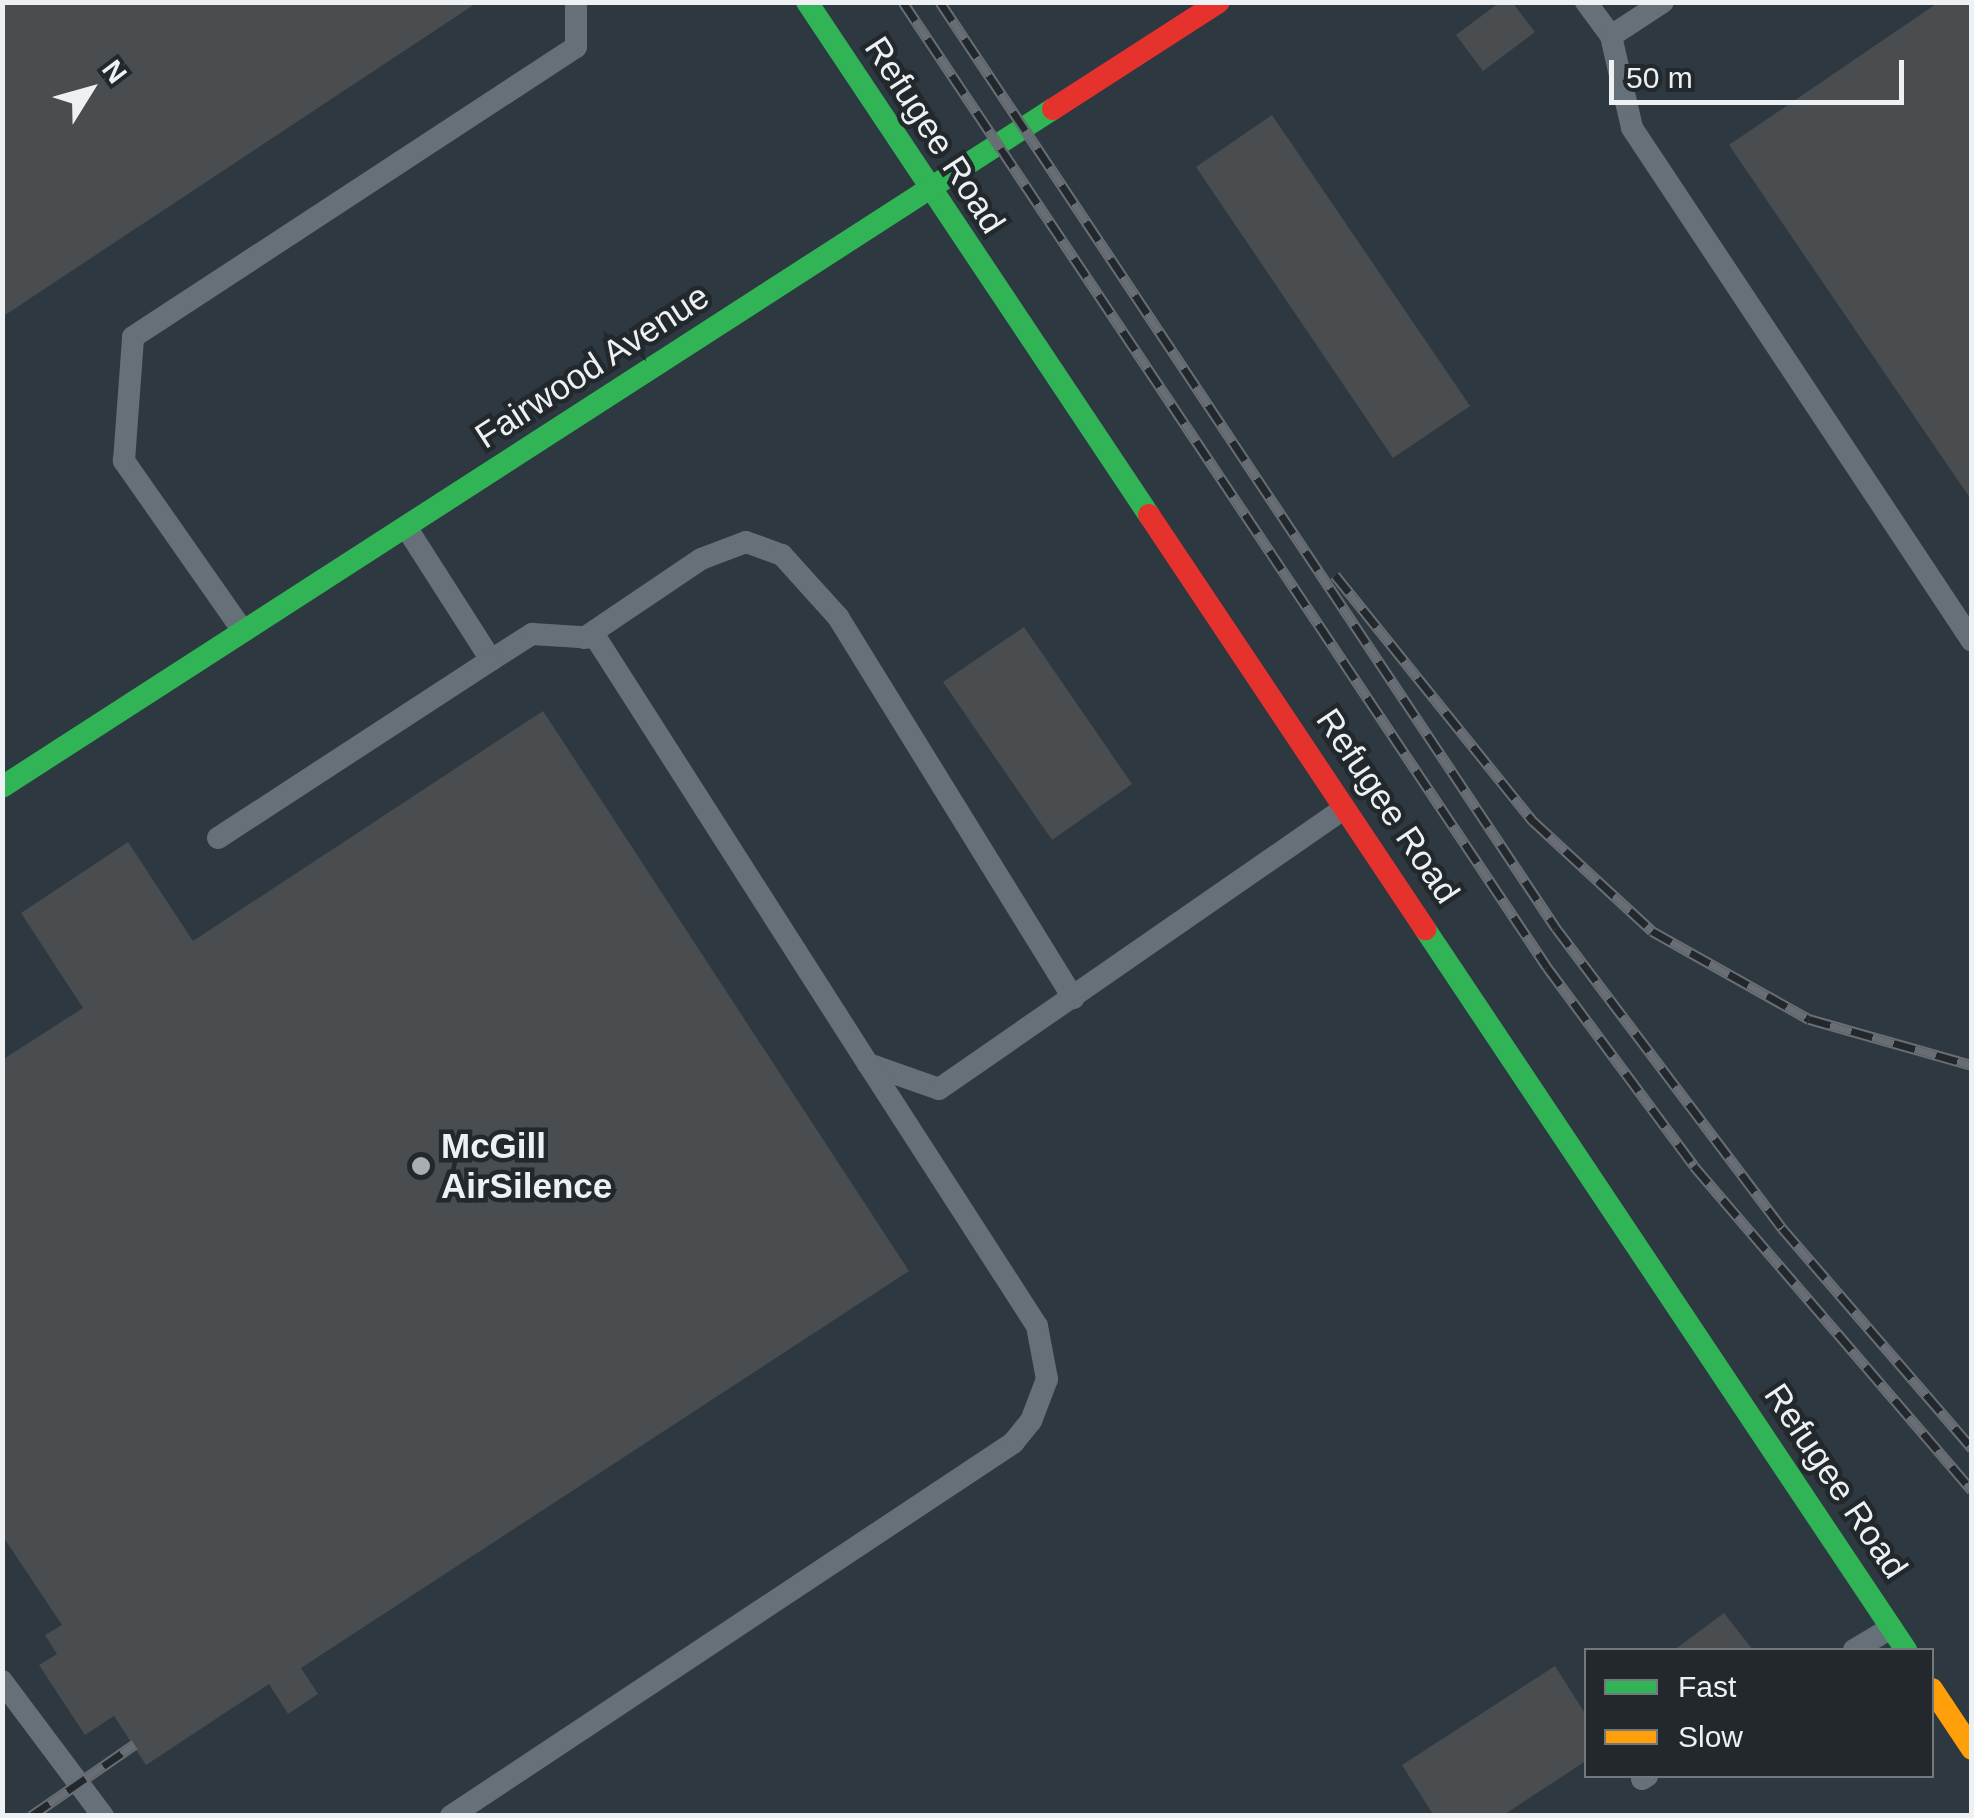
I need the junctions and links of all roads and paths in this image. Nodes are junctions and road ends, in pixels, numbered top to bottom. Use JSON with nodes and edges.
{"nodes":[{"id":1,"x":576,"y":2,"type":"edge"},
{"id":2,"x":807,"y":2,"type":"edge"},
{"id":3,"x":1219,"y":2,"type":"edge"},
{"id":4,"x":1586,"y":2,"type":"edge"},
{"id":5,"x":1663,"y":2,"type":"edge"},
{"id":6,"x":1610,"y":36,"type":"junction"},
{"id":7,"x":928,"y":192,"type":"junction"},
{"id":8,"x":406,"y":527,"type":"junction"},
{"id":9,"x":244,"y":632,"type":"junction"},
{"id":10,"x":584,"y":638,"type":"junction"},
{"id":11,"x":1972,"y":642,"type":"edge"},
{"id":12,"x":491,"y":660,"type":"junction"},
{"id":13,"x":2,"y":786,"type":"edge"},
{"id":14,"x":1347,"y":807,"type":"junction"},
{"id":15,"x":218,"y":838,"type":"dead end"},
{"id":16,"x":1073,"y":998,"type":"junction"},
{"id":17,"x":868,"y":1064,"type":"junction"},
{"id":18,"x":1891,"y":1628,"type":"junction"},
{"id":19,"x":1857,"y":1648,"type":"edge"},
{"id":20,"x":1905,"y":1648,"type":"edge"},
{"id":21,"x":2,"y":1681,"type":"edge"},
{"id":22,"x":1934,"y":1691,"type":"edge"},
{"id":23,"x":1972,"y":1749,"type":"edge"},
{"id":24,"x":103,"y":1816,"type":"edge"},
{"id":25,"x":451,"y":1816,"type":"edge"}],
"edges":[{"from":1,"to":9,"type":"lane"},
{"from":2,"to":7,"type":"main road","name":"Refugee Road"},
{"from":3,"to":7,"type":"main road","name":"Fairwood Avenue"},
{"from":4,"to":6,"type":"lane"},
{"from":5,"to":6,"type":"lane"},
{"from":6,"to":11,"type":"lane"},
{"from":7,"to":8,"type":"main road","name":"Fairwood Avenue"},
{"from":7,"to":14,"type":"main road","name":"Refugee Road"},
{"from":8,"to":9,"type":"main road","name":"Fairwood Avenue"},
{"from":8,"to":12,"type":"lane"},
{"from":9,"to":13,"type":"main road","name":"Fairwood Avenue"},
{"from":10,"to":12,"type":"lane"},
{"from":10,"to":16,"type":"lane"},
{"from":10,"to":17,"type":"lane"},
{"from":12,"to":15,"type":"lane"},
{"from":14,"to":16,"type":"lane"},
{"from":14,"to":18,"type":"main road","name":"Refugee Road"},
{"from":16,"to":17,"type":"lane"},
{"from":17,"to":25,"type":"lane"},
{"from":18,"to":19,"type":"lane"},
{"from":18,"to":20,"type":"main road","name":"Refugee Road"},
{"from":21,"to":24,"type":"lane"},
{"from":22,"to":23,"type":"main road"}]}
